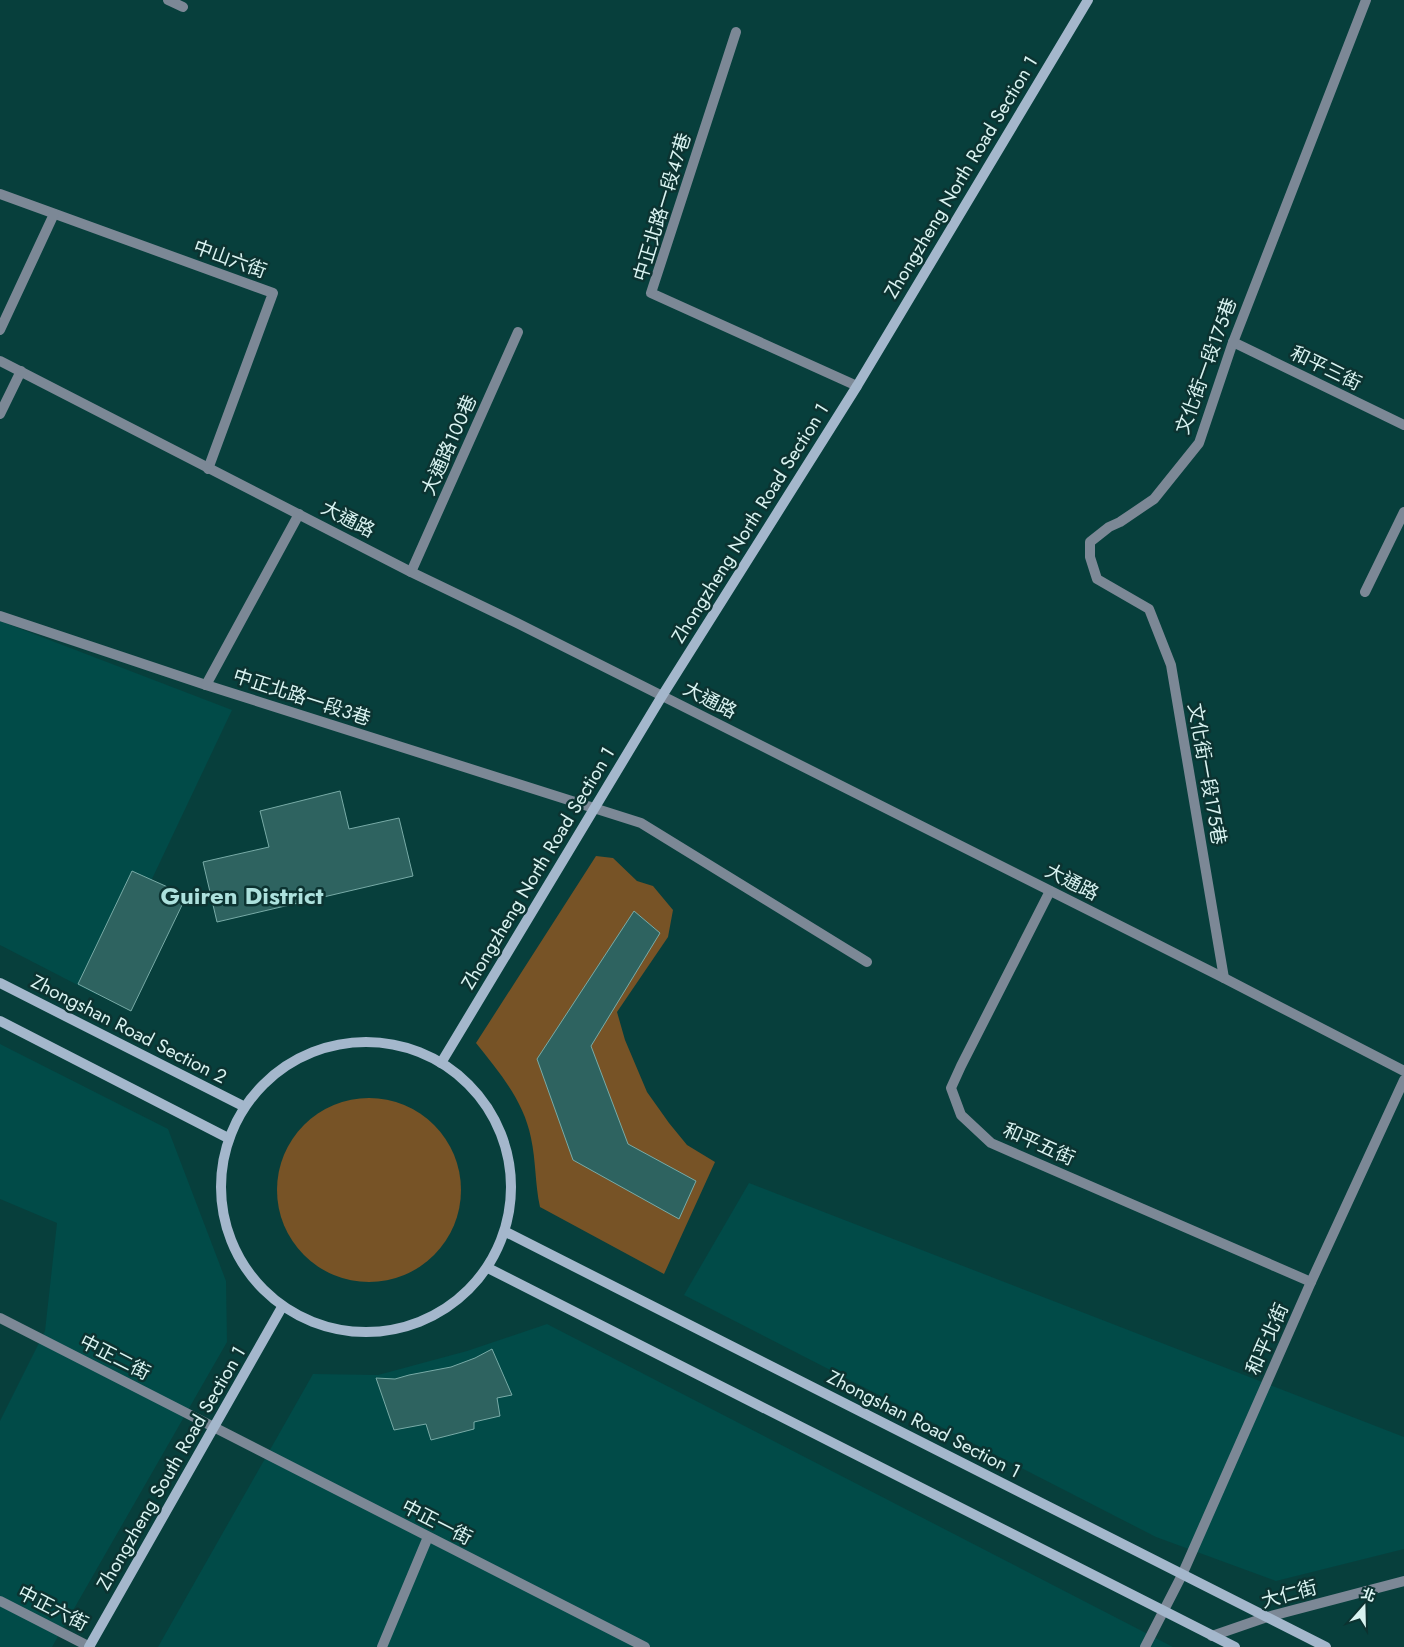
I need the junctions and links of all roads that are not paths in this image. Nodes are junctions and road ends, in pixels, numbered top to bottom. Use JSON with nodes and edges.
{"nodes":[{"id":1,"x":168,"y":0,"type":"edge"},
{"id":2,"x":1088,"y":0,"type":"edge"},
{"id":3,"x":1366,"y":0,"type":"edge"},
{"id":4,"x":182,"y":7,"type":"dead end"},
{"id":5,"x":736,"y":32,"type":"dead end"},
{"id":6,"x":0,"y":194,"type":"edge"},
{"id":7,"x":54,"y":214,"type":"junction"},
{"id":8,"x":0,"y":330,"type":"edge"},
{"id":9,"x":518,"y":332,"type":"dead end"},
{"id":10,"x":1233,"y":342,"type":"junction"},
{"id":11,"x":0,"y":361,"type":"edge"},
{"id":12,"x":21,"y":371,"type":"junction"},
{"id":13,"x":857,"y":386,"type":"junction"},
{"id":14,"x":0,"y":414,"type":"edge"},
{"id":15,"x":1404,"y":425,"type":"edge"},
{"id":16,"x":208,"y":468,"type":"junction"},
{"id":17,"x":1404,"y":512,"type":"edge"},
{"id":18,"x":299,"y":514,"type":"junction"},
{"id":19,"x":411,"y":572,"type":"junction"},
{"id":20,"x":1365,"y":592,"type":"dead end"},
{"id":21,"x":0,"y":616,"type":"edge"},
{"id":22,"x":206,"y":685,"type":"junction"},
{"id":23,"x":662,"y":696,"type":"junction"},
{"id":24,"x":594,"y":808,"type":"junction"},
{"id":25,"x":1050,"y":891,"type":"junction"},
{"id":26,"x":867,"y":962,"type":"dead end"},
{"id":27,"x":1224,"y":978,"type":"junction"},
{"id":28,"x":0,"y":983,"type":"edge"},
{"id":29,"x":0,"y":1021,"type":"edge"},
{"id":30,"x":440,"y":1063,"type":"junction"},
{"id":31,"x":1404,"y":1071,"type":"edge"},
{"id":32,"x":1404,"y":1080,"type":"edge"},
{"id":33,"x":243,"y":1106,"type":"junction"},
{"id":34,"x":228,"y":1138,"type":"junction"},
{"id":35,"x":506,"y":1232,"type":"junction"},
{"id":36,"x":488,"y":1268,"type":"junction"},
{"id":37,"x":1311,"y":1282,"type":"junction"},
{"id":38,"x":282,"y":1306,"type":"junction"},
{"id":39,"x":0,"y":1318,"type":"edge"},
{"id":40,"x":214,"y":1427,"type":"junction"},
{"id":41,"x":428,"y":1537,"type":"junction"},
{"id":42,"x":1182,"y":1575,"type":"junction"},
{"id":43,"x":1404,"y":1581,"type":"edge"},
{"id":44,"x":0,"y":1602,"type":"edge"},
{"id":45,"x":1163,"y":1612,"type":"junction"},
{"id":46,"x":1267,"y":1617,"type":"junction"},
{"id":47,"x":1212,"y":1636,"type":"junction"},
{"id":48,"x":90,"y":1647,"type":"edge"},
{"id":49,"x":382,"y":1647,"type":"edge"},
{"id":50,"x":646,"y":1647,"type":"edge"},
{"id":51,"x":1145,"y":1647,"type":"edge"},
{"id":52,"x":1234,"y":1647,"type":"edge"},
{"id":53,"x":1326,"y":1647,"type":"edge"}],
"edges":[{"from":1,"to":4,"type":"street"},
{"from":2,"to":13,"type":"main road","name":"Zhongzheng North Road Section 1"},
{"from":3,"to":10,"type":"street","name":"文化街一段175巷"},
{"from":5,"to":13,"type":"street","name":"中正北路一段47巷"},
{"from":6,"to":7,"type":"street","name":"中山六街"},
{"from":7,"to":8,"type":"street"},
{"from":7,"to":16,"type":"street","name":"中山六街"},
{"from":9,"to":19,"type":"street","name":"大通路100巷"},
{"from":10,"to":15,"type":"street","name":"和平三街"},
{"from":10,"to":27,"type":"street","name":"文化街一段175巷"},
{"from":11,"to":12,"type":"street","name":"大通路"},
{"from":12,"to":14,"type":"street"},
{"from":12,"to":16,"type":"street","name":"大通路"},
{"from":13,"to":23,"type":"main road","name":"Zhongzheng North Road Section 1"},
{"from":16,"to":18,"type":"street","name":"大通路"},
{"from":17,"to":20,"type":"street"},
{"from":18,"to":19,"type":"street","name":"大通路"},
{"from":18,"to":22,"type":"street"},
{"from":19,"to":23,"type":"street","name":"大通路"},
{"from":21,"to":22,"type":"street","name":"中正北路一段3巷"},
{"from":22,"to":24,"type":"street","name":"中正北路一段3巷"},
{"from":23,"to":24,"type":"main road","name":"Zhongzheng North Road Section 1"},
{"from":23,"to":25,"type":"street","name":"大通路"},
{"from":24,"to":26,"type":"street","name":"中正北路一段3巷"},
{"from":24,"to":30,"type":"main road","name":"Zhongzheng North Road Section 1"},
{"from":25,"to":27,"type":"street","name":"大通路"},
{"from":25,"to":37,"type":"street","name":"和平五街"},
{"from":27,"to":31,"type":"street","name":"大通路"},
{"from":28,"to":33,"type":"main road","name":"Zhongshan Road Section 2"},
{"from":29,"to":34,"type":"main road"},
{"from":30,"to":33,"type":"main road"},
{"from":30,"to":35,"type":"main road"},
{"from":32,"to":37,"type":"street","name":"和平北街"},
{"from":33,"to":34,"type":"main road"},
{"from":34,"to":38,"type":"main road"},
{"from":35,"to":36,"type":"main road"},
{"from":35,"to":42,"type":"main road","name":"Zhongshan Road Section 1"},
{"from":36,"to":38,"type":"main road"},
{"from":36,"to":45,"type":"main road"},
{"from":37,"to":42,"type":"street","name":"和平北街"},
{"from":38,"to":40,"type":"main road","name":"Zhongzheng South Road Section 1"},
{"from":39,"to":40,"type":"street","name":"中正二街"},
{"from":40,"to":41,"type":"street","name":"中正一街"},
{"from":40,"to":48,"type":"main road","name":"Zhongzheng South Road Section 1"},
{"from":41,"to":49,"type":"street"},
{"from":41,"to":50,"type":"street","name":"中正一街"},
{"from":42,"to":45,"type":"street","name":"和平北街"},
{"from":42,"to":46,"type":"main road","name":"Zhongshan Road Section 1"},
{"from":43,"to":46,"type":"street","name":"大仁街"},
{"from":44,"to":48,"type":"street","name":"中正六街"},
{"from":45,"to":47,"type":"main road"},
{"from":45,"to":51,"type":"street","name":"和平北街"},
{"from":46,"to":47,"type":"street","name":"大仁街"},
{"from":46,"to":53,"type":"main road","name":"Zhongshan Road Section 1"},
{"from":47,"to":52,"type":"main road"}]}
